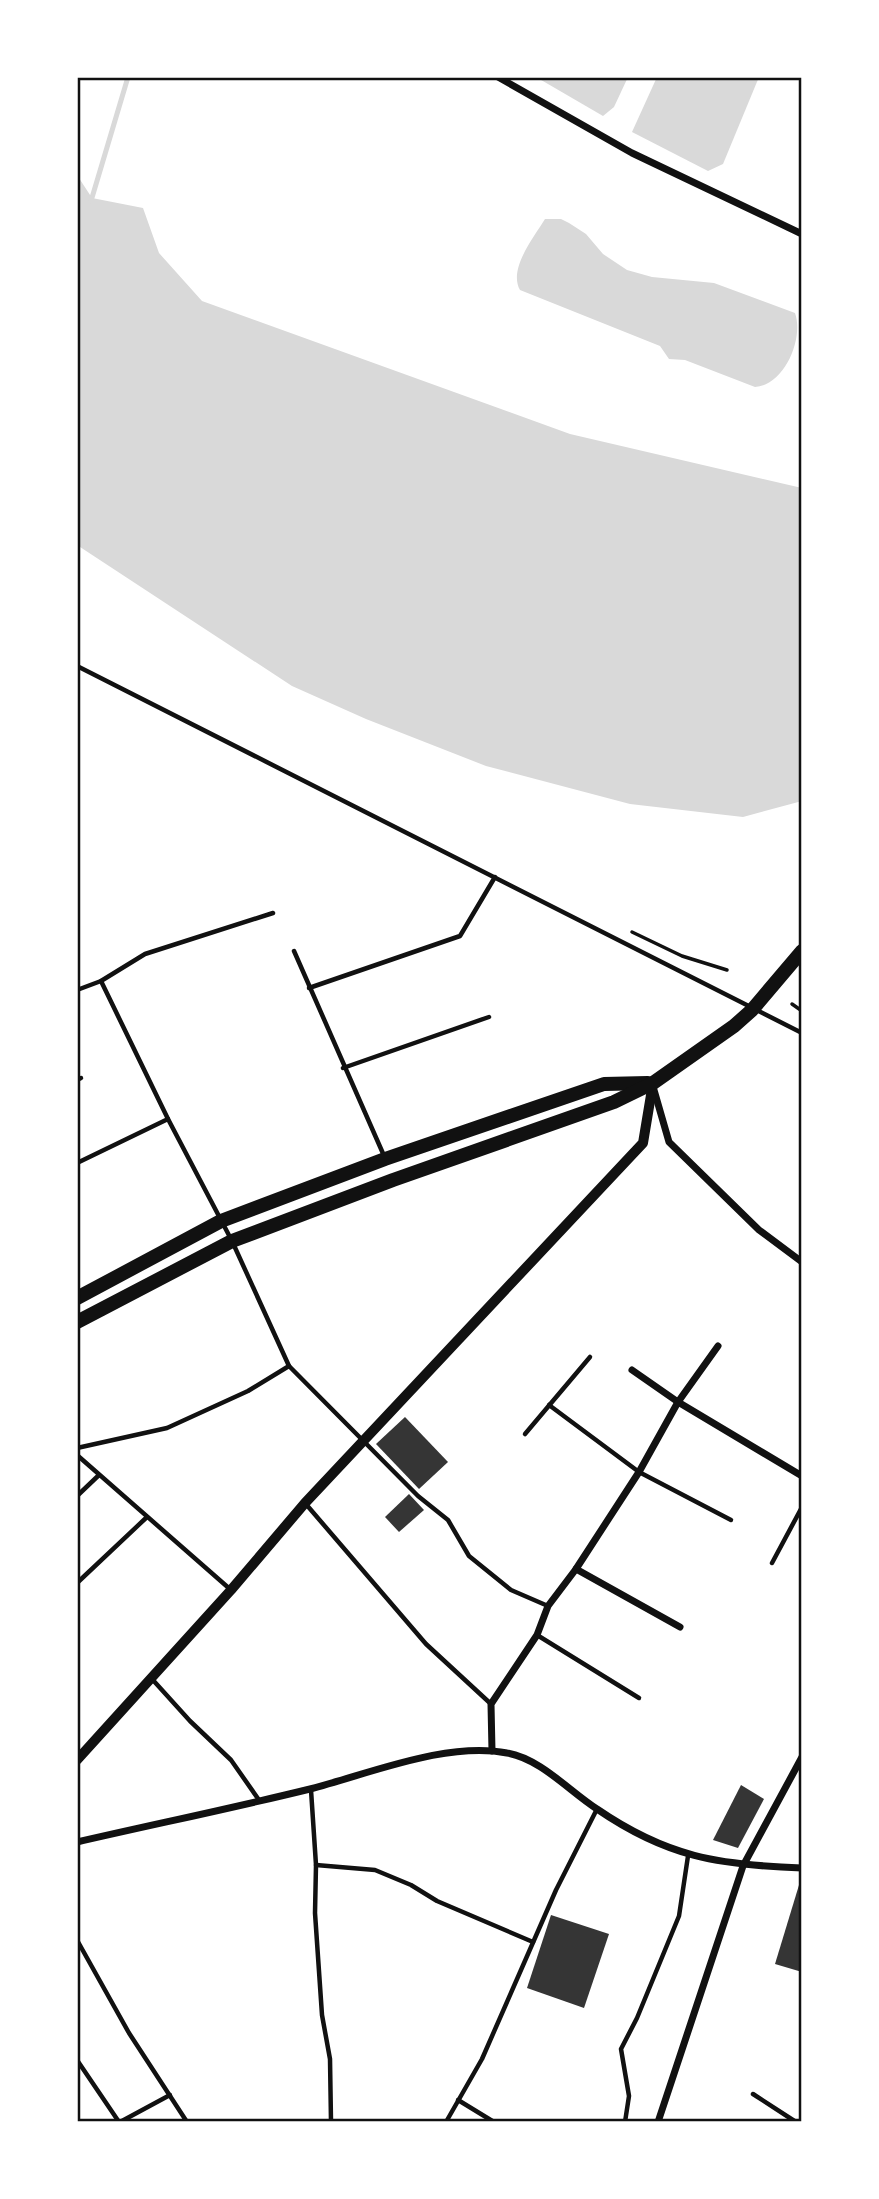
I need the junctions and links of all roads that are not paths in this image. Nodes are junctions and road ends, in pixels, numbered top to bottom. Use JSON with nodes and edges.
{"nodes":[{"id":1,"x":498,"y":77,"type":"edge"},
{"id":2,"x":802,"y":234,"type":"edge"},
{"id":3,"x":77,"y":666,"type":"edge"},
{"id":4,"x":495,"y":877,"type":"junction"},
{"id":5,"x":273,"y":914,"type":"dead end"},
{"id":6,"x":293,"y":951,"type":"dead end"},
{"id":7,"x":802,"y":951,"type":"edge"},
{"id":8,"x":101,"y":981,"type":"junction"},
{"id":9,"x":309,"y":988,"type":"junction"},
{"id":10,"x":77,"y":990,"type":"edge"},
{"id":11,"x":752,"y":1010,"type":"junction"},
{"id":12,"x":489,"y":1017,"type":"dead end"},
{"id":13,"x":802,"y":1033,"type":"edge"},
{"id":14,"x":342,"y":1068,"type":"junction"},
{"id":15,"x":653,"y":1083,"type":"junction"},
{"id":16,"x":168,"y":1119,"type":"junction"},
{"id":17,"x":385,"y":1159,"type":"junction"},
{"id":18,"x":77,"y":1163,"type":"edge"},
{"id":19,"x":221,"y":1221,"type":"junction"},
{"id":20,"x":232,"y":1241,"type":"junction"},
{"id":21,"x":802,"y":1262,"type":"edge"},
{"id":22,"x":77,"y":1298,"type":"edge"},
{"id":23,"x":77,"y":1322,"type":"edge"},
{"id":24,"x":718,"y":1346,"type":"dead end"},
{"id":25,"x":590,"y":1357,"type":"dead end"},
{"id":26,"x":289,"y":1366,"type":"junction"},
{"id":27,"x":632,"y":1370,"type":"dead end"},
{"id":28,"x":678,"y":1402,"type":"junction"},
{"id":29,"x":550,"y":1405,"type":"junction"},
{"id":30,"x":525,"y":1434,"type":"dead end"},
{"id":31,"x":365,"y":1440,"type":"junction"},
{"id":32,"x":77,"y":1448,"type":"edge"},
{"id":33,"x":77,"y":1455,"type":"edge"},
{"id":34,"x":639,"y":1472,"type":"junction"},
{"id":35,"x":99,"y":1475,"type":"junction"},
{"id":36,"x":802,"y":1476,"type":"edge"},
{"id":37,"x":77,"y":1496,"type":"edge"},
{"id":38,"x":304,"y":1503,"type":"junction"},
{"id":39,"x":802,"y":1507,"type":"edge"},
{"id":40,"x":147,"y":1517,"type":"junction"},
{"id":41,"x":731,"y":1520,"type":"dead end"},
{"id":42,"x":772,"y":1563,"type":"dead end"},
{"id":43,"x":576,"y":1569,"type":"junction"},
{"id":44,"x":77,"y":1583,"type":"edge"},
{"id":45,"x":231,"y":1590,"type":"junction"},
{"id":46,"x":548,"y":1606,"type":"junction"},
{"id":47,"x":680,"y":1627,"type":"dead end"},
{"id":48,"x":537,"y":1635,"type":"junction"},
{"id":49,"x":151,"y":1678,"type":"junction"},
{"id":50,"x":639,"y":1699,"type":"dead end"},
{"id":51,"x":491,"y":1704,"type":"junction"},
{"id":52,"x":492,"y":1751,"type":"junction"},
{"id":53,"x":802,"y":1757,"type":"edge"},
{"id":54,"x":77,"y":1759,"type":"edge"},
{"id":55,"x":311,"y":1789,"type":"junction"},
{"id":56,"x":259,"y":1801,"type":"junction"},
{"id":57,"x":597,"y":1809,"type":"junction"},
{"id":58,"x":77,"y":1842,"type":"edge"},
{"id":59,"x":688,"y":1856,"type":"junction"},
{"id":60,"x":316,"y":1866,"type":"junction"},
{"id":61,"x":743,"y":1866,"type":"junction"},
{"id":62,"x":802,"y":1868,"type":"edge"},
{"id":63,"x":77,"y":1940,"type":"edge"},
{"id":64,"x":533,"y":1942,"type":"junction"},
{"id":65,"x":77,"y":2060,"type":"edge"},
{"id":66,"x":753,"y":2094,"type":"dead end"},
{"id":67,"x":170,"y":2095,"type":"junction"},
{"id":68,"x":458,"y":2100,"type":"junction"},
{"id":69,"x":120,"y":2122,"type":"edge"},
{"id":70,"x":187,"y":2122,"type":"edge"},
{"id":71,"x":331,"y":2122,"type":"edge"},
{"id":72,"x":446,"y":2122,"type":"edge"},
{"id":73,"x":494,"y":2122,"type":"edge"},
{"id":74,"x":625,"y":2122,"type":"edge"},
{"id":75,"x":658,"y":2122,"type":"edge"},
{"id":76,"x":796,"y":2122,"type":"edge"}],
"edges":[{"from":1,"to":2,"type":"street"},
{"from":3,"to":4,"type":"lane"},
{"from":4,"to":9,"type":"lane"},
{"from":4,"to":11,"type":"lane"},
{"from":5,"to":8,"type":"lane"},
{"from":6,"to":9,"type":"lane"},
{"from":7,"to":11,"type":"main road"},
{"from":8,"to":10,"type":"lane"},
{"from":8,"to":16,"type":"lane"},
{"from":9,"to":14,"type":"lane"},
{"from":11,"to":13,"type":"lane"},
{"from":11,"to":15,"type":"main road"},
{"from":12,"to":14,"type":"lane"},
{"from":14,"to":17,"type":"lane"},
{"from":15,"to":17,"type":"main road"},
{"from":15,"to":20,"type":"main road"},
{"from":15,"to":21,"type":"street"},
{"from":15,"to":31,"type":"street"},
{"from":16,"to":18,"type":"lane"},
{"from":16,"to":19,"type":"lane"},
{"from":17,"to":19,"type":"main road"},
{"from":19,"to":20,"type":"lane"},
{"from":19,"to":22,"type":"main road"},
{"from":20,"to":23,"type":"main road"},
{"from":20,"to":26,"type":"lane"},
{"from":24,"to":28,"type":"street"},
{"from":25,"to":29,"type":"lane"},
{"from":26,"to":31,"type":"lane"},
{"from":26,"to":32,"type":"lane"},
{"from":27,"to":28,"type":"street"},
{"from":28,"to":34,"type":"street"},
{"from":28,"to":36,"type":"street"},
{"from":29,"to":30,"type":"lane"},
{"from":29,"to":34,"type":"lane"},
{"from":31,"to":38,"type":"street"},
{"from":31,"to":46,"type":"lane"},
{"from":33,"to":35,"type":"lane"},
{"from":34,"to":41,"type":"lane"},
{"from":34,"to":43,"type":"street"},
{"from":35,"to":37,"type":"lane"},
{"from":35,"to":40,"type":"lane"},
{"from":38,"to":45,"type":"street"},
{"from":38,"to":51,"type":"lane"},
{"from":39,"to":42,"type":"lane"},
{"from":40,"to":44,"type":"lane"},
{"from":40,"to":45,"type":"lane"},
{"from":43,"to":46,"type":"street"},
{"from":43,"to":47,"type":"street"},
{"from":45,"to":49,"type":"street"},
{"from":46,"to":48,"type":"street"},
{"from":48,"to":50,"type":"lane"},
{"from":48,"to":51,"type":"street"},
{"from":49,"to":54,"type":"street"},
{"from":49,"to":56,"type":"lane"},
{"from":51,"to":52,"type":"street"},
{"from":52,"to":55,"type":"street"},
{"from":52,"to":57,"type":"street"},
{"from":53,"to":61,"type":"street"},
{"from":55,"to":56,"type":"street"},
{"from":55,"to":60,"type":"lane"},
{"from":56,"to":58,"type":"street"},
{"from":57,"to":59,"type":"street"},
{"from":57,"to":64,"type":"lane"},
{"from":59,"to":61,"type":"street"},
{"from":59,"to":74,"type":"lane"},
{"from":60,"to":64,"type":"lane"},
{"from":60,"to":71,"type":"lane"},
{"from":61,"to":62,"type":"street"},
{"from":61,"to":75,"type":"street"},
{"from":63,"to":67,"type":"lane"},
{"from":64,"to":68,"type":"lane"},
{"from":65,"to":69,"type":"lane"},
{"from":66,"to":76,"type":"lane"},
{"from":67,"to":69,"type":"lane"},
{"from":67,"to":70,"type":"lane"},
{"from":68,"to":72,"type":"lane"},
{"from":68,"to":73,"type":"lane"}]}
